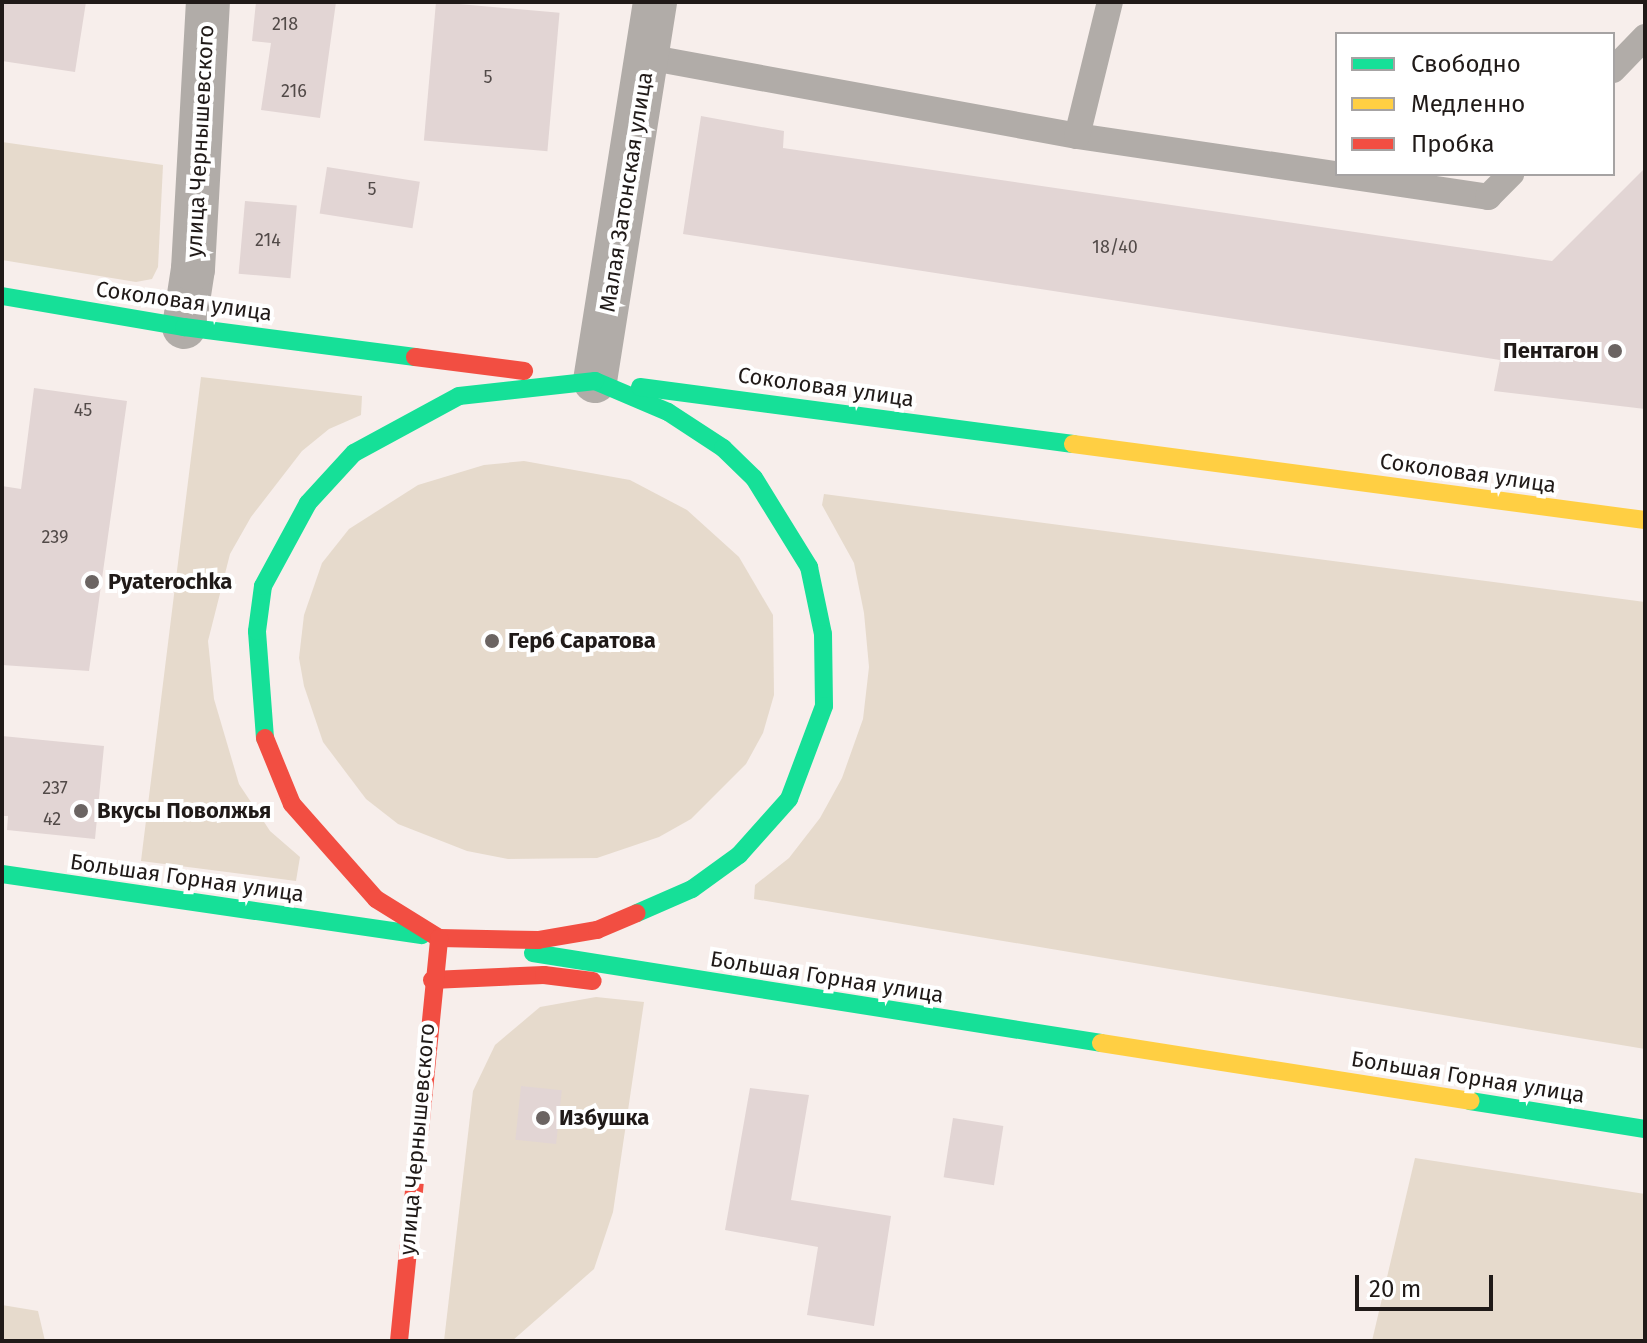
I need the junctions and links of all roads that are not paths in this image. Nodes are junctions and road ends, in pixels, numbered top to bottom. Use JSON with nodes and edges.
{"nodes":[{"id":1,"x":208,"y":2,"type":"edge"},
{"id":2,"x":655,"y":2,"type":"edge"},
{"id":3,"x":1110,"y":2,"type":"edge"},
{"id":4,"x":1645,"y":37,"type":"edge"},
{"id":5,"x":647,"y":57,"type":"junction"},
{"id":6,"x":1615,"y":68,"type":"edge"},
{"id":7,"x":1077,"y":136,"type":"junction"},
{"id":8,"x":1335,"y":174,"type":"edge"},
{"id":9,"x":1347,"y":176,"type":"edge"},
{"id":10,"x":1509,"y":176,"type":"edge"},
{"id":11,"x":2,"y":296,"type":"edge"},
{"id":12,"x":184,"y":327,"type":"junction"},
{"id":13,"x":595,"y":381,"type":"junction"},
{"id":14,"x":1645,"y":520,"type":"edge"},
{"id":15,"x":2,"y":874,"type":"edge"},
{"id":16,"x":439,"y":938,"type":"junction"},
{"id":17,"x":432,"y":980,"type":"junction"},
{"id":18,"x":1645,"y":1129,"type":"edge"},
{"id":19,"x":1645,"y":1149,"type":"edge"},
{"id":20,"x":399,"y":1341,"type":"edge"}],
"edges":[{"from":1,"to":12,"type":"street","name":"улица Чернышевского"},
{"from":2,"to":5,"type":"street","name":"Малая Затонская улица"},
{"from":3,"to":7,"type":"lane"},
{"from":4,"to":6,"type":"lane"},
{"from":5,"to":7,"type":"lane"},
{"from":5,"to":13,"type":"street","name":"Малая Затонская улица"},
{"from":7,"to":8,"type":"lane"},
{"from":9,"to":10,"type":"lane"},
{"from":11,"to":12,"type":"main road","name":"Соколовая улица"},
{"from":12,"to":13,"type":"main road","name":"Соколовая улица"},
{"from":13,"to":14,"type":"main road","name":"Соколовая улица"},
{"from":13,"to":16,"type":"main road"},
{"from":13,"to":16,"type":"main road"},
{"from":15,"to":16,"type":"main road","name":"Большая Горная улица"},
{"from":16,"to":17,"type":"main road","name":"улица Чернышевского"},
{"from":16,"to":18,"type":"main road","name":"Большая Горная улица"},
{"from":17,"to":19,"type":"main road"},
{"from":17,"to":20,"type":"main road","name":"улица Чернышевского"}]}
